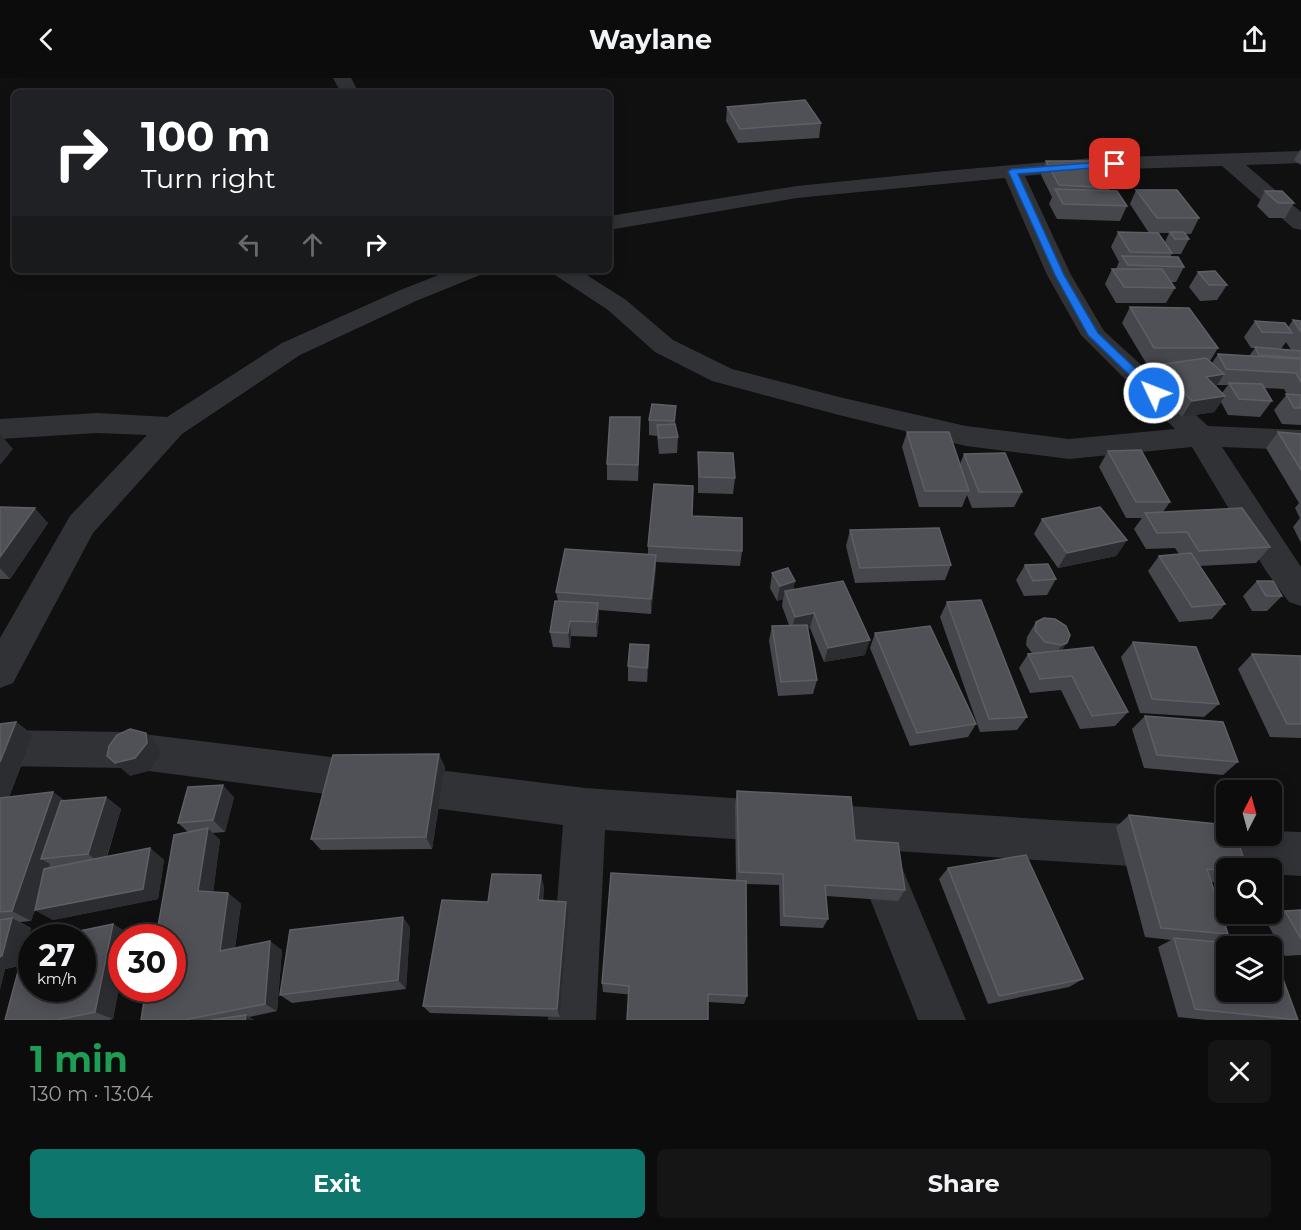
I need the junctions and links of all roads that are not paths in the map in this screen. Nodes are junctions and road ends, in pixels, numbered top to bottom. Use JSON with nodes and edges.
{"nodes":[{"id":1,"x":1301,"y":157,"type":"edge"},
{"id":2,"x":1229,"y":161,"type":"junction"},
{"id":3,"x":1012,"y":171,"type":"junction"},
{"id":4,"x":612,"y":223,"type":"edge"},
{"id":5,"x":1301,"y":223,"type":"edge"},
{"id":6,"x":464,"y":273,"type":"edge"},
{"id":7,"x":568,"y":273,"type":"edge"},
{"id":8,"x":172,"y":427,"type":"junction"},
{"id":9,"x":0,"y":429,"type":"edge"},
{"id":10,"x":1200,"y":436,"type":"junction"},
{"id":11,"x":1301,"y":441,"type":"edge"},
{"id":12,"x":1301,"y":592,"type":"edge"},
{"id":13,"x":0,"y":672,"type":"edge"},
{"id":14,"x":0,"y":748,"type":"edge"},
{"id":15,"x":585,"y":808,"type":"junction"},
{"id":16,"x":863,"y":828,"type":"junction"},
{"id":17,"x":1301,"y":854,"type":"edge"},
{"id":18,"x":572,"y":1020,"type":"edge"},
{"id":19,"x":942,"y":1020,"type":"edge"}],
"edges":[{"from":1,"to":2,"type":"street"},
{"from":2,"to":3,"type":"street"},
{"from":2,"to":5,"type":"street"},
{"from":3,"to":4,"type":"street"},
{"from":3,"to":10,"type":"street"},
{"from":6,"to":8,"type":"street"},
{"from":7,"to":10,"type":"street"},
{"from":8,"to":9,"type":"street"},
{"from":8,"to":13,"type":"street"},
{"from":10,"to":11,"type":"street"},
{"from":10,"to":12,"type":"street"},
{"from":14,"to":15,"type":"street"},
{"from":15,"to":16,"type":"street"},
{"from":15,"to":18,"type":"street"},
{"from":16,"to":17,"type":"street"},
{"from":16,"to":19,"type":"street"}]}
